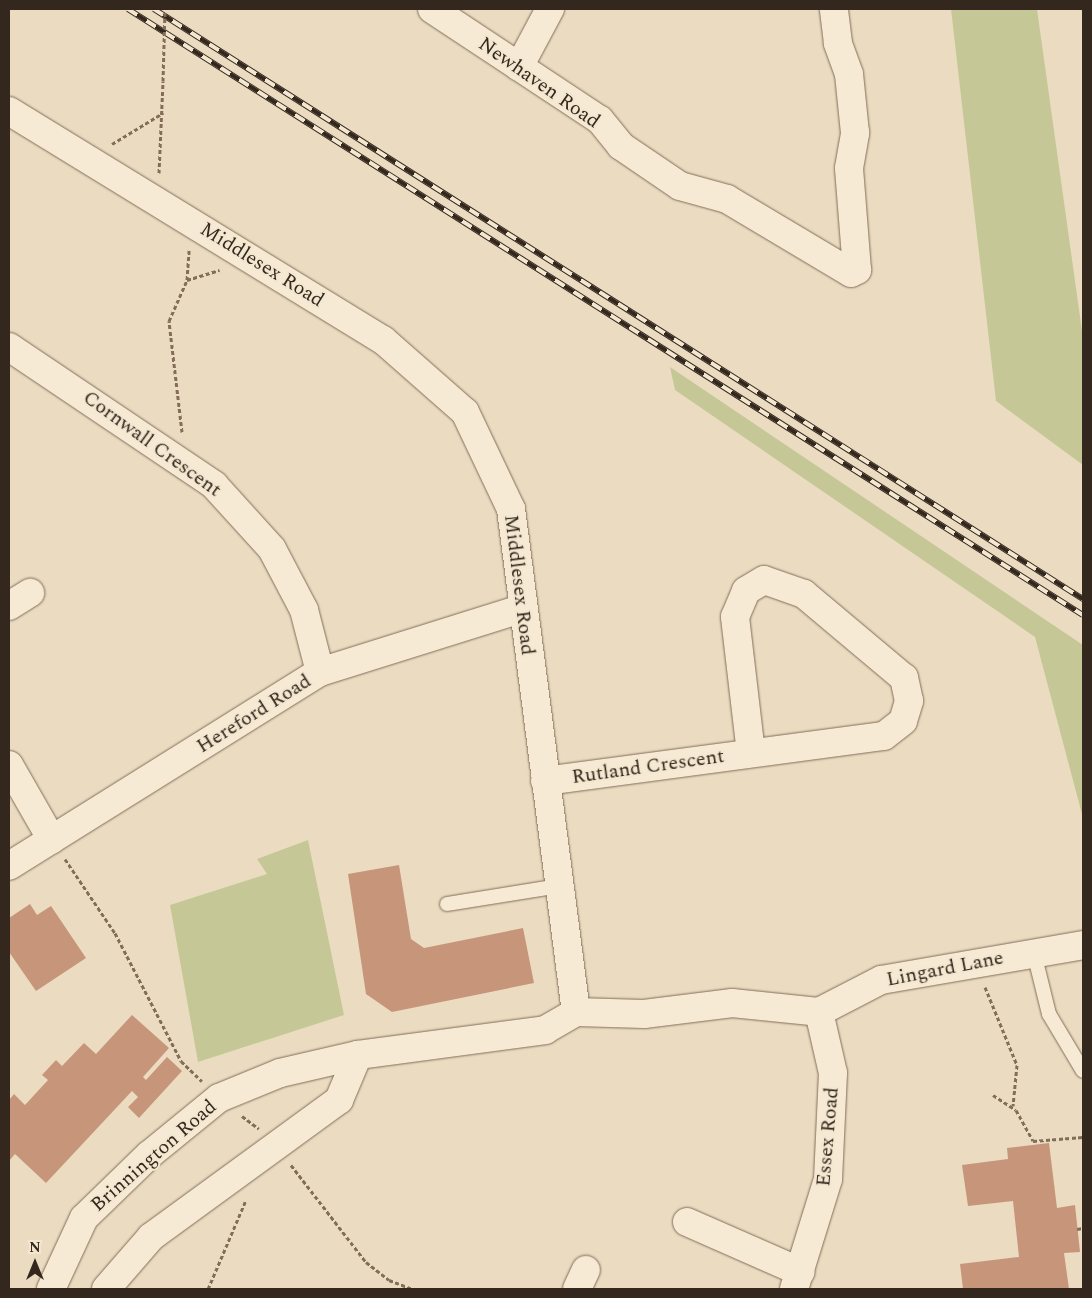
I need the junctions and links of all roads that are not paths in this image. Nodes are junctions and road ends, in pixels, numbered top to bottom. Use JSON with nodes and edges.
{"nodes":[{"id":1,"x":432,"y":9,"type":"edge"},
{"id":2,"x":550,"y":9,"type":"edge"},
{"id":3,"x":834,"y":9,"type":"edge"},
{"id":4,"x":518,"y":67,"type":"junction"},
{"id":5,"x":9,"y":111,"type":"edge"},
{"id":6,"x":9,"y":347,"type":"edge"},
{"id":7,"x":521,"y":608,"type":"junction"},
{"id":8,"x":320,"y":672,"type":"junction"},
{"id":9,"x":751,"y":753,"type":"junction"},
{"id":10,"x":9,"y":765,"type":"edge"},
{"id":11,"x":546,"y":781,"type":"junction"},
{"id":12,"x":52,"y":840,"type":"junction"},
{"id":13,"x":9,"y":866,"type":"edge"},
{"id":14,"x":559,"y":886,"type":"junction"},
{"id":15,"x":447,"y":904,"type":"dead end"},
{"id":16,"x":1083,"y":945,"type":"edge"},
{"id":17,"x":1034,"y":953,"type":"junction"},
{"id":18,"x":576,"y":1012,"type":"junction"},
{"id":19,"x":819,"y":1012,"type":"junction"},
{"id":20,"x":358,"y":1055,"type":"junction"},
{"id":21,"x":1083,"y":1071,"type":"edge"},
{"id":22,"x":687,"y":1222,"type":"dead end"},
{"id":23,"x":797,"y":1280,"type":"edge"},
{"id":24,"x":51,"y":1289,"type":"edge"},
{"id":25,"x":106,"y":1289,"type":"edge"}],
"edges":[{"from":1,"to":4,"type":"street","name":"Newhaven Road"},
{"from":2,"to":4,"type":"street"},
{"from":3,"to":4,"type":"street","name":"Newhaven Road"},
{"from":5,"to":7,"type":"street","name":"Middlesex Road"},
{"from":6,"to":8,"type":"street","name":"Cornwall Crescent"},
{"from":7,"to":8,"type":"street","name":"Hereford Road"},
{"from":7,"to":11,"type":"street","name":"Middlesex Road"},
{"from":8,"to":12,"type":"street","name":"Hereford Road"},
{"from":9,"to":9,"type":"street","name":"Rutland Crescent"},
{"from":9,"to":11,"type":"street","name":"Rutland Crescent"},
{"from":10,"to":12,"type":"street"},
{"from":11,"to":14,"type":"street","name":"Middlesex Road"},
{"from":12,"to":13,"type":"street","name":"Hereford Road"},
{"from":14,"to":15,"type":"lane"},
{"from":14,"to":18,"type":"street","name":"Middlesex Road"},
{"from":16,"to":17,"type":"street","name":"Lingard Lane"},
{"from":17,"to":19,"type":"street","name":"Lingard Lane"},
{"from":17,"to":21,"type":"lane"},
{"from":18,"to":19,"type":"street"},
{"from":18,"to":20,"type":"street","name":"Brinnington Road"},
{"from":19,"to":23,"type":"street","name":"Essex Road"},
{"from":20,"to":24,"type":"street","name":"Brinnington Road"},
{"from":20,"to":25,"type":"street"},
{"from":22,"to":23,"type":"street"}]}
